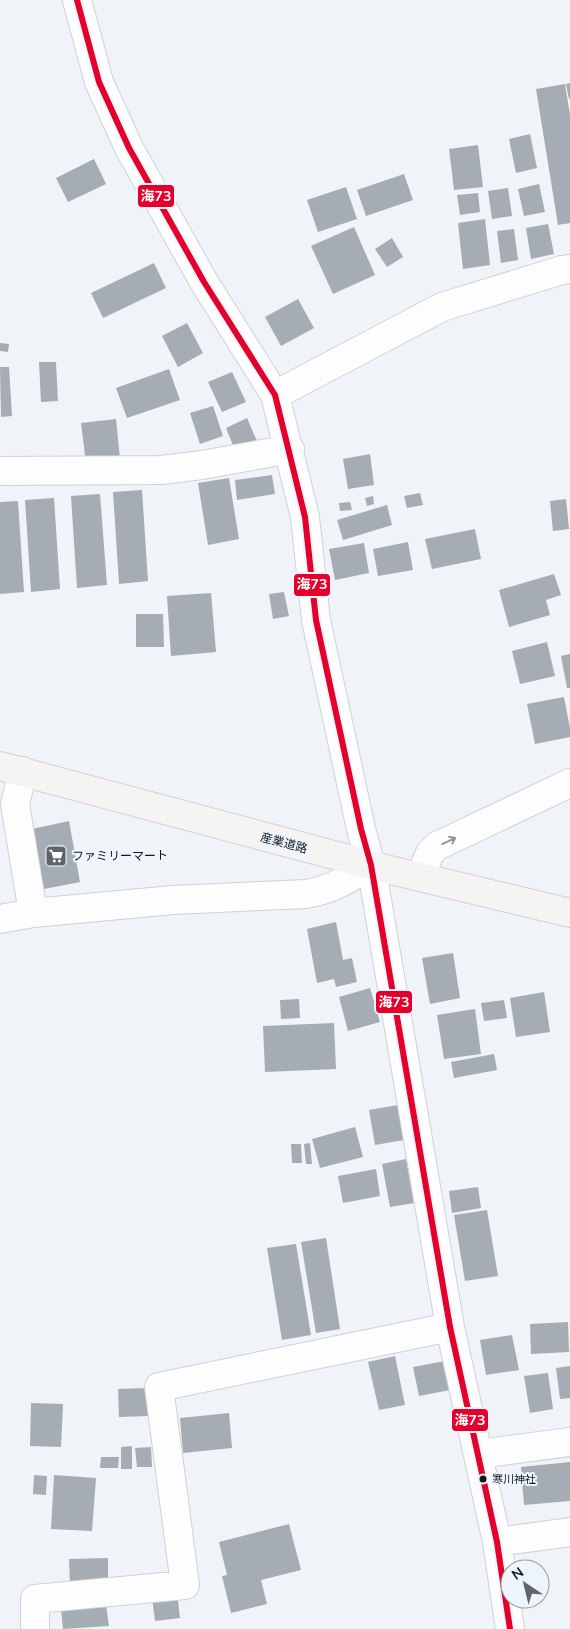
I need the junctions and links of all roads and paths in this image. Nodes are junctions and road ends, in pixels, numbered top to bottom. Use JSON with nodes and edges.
{"nodes":[{"id":1,"x":77,"y":0,"type":"edge"},
{"id":2,"x":570,"y":269,"type":"edge"},
{"id":3,"x":275,"y":395,"type":"junction"},
{"id":4,"x":290,"y":449,"type":"junction"},
{"id":5,"x":0,"y":471,"type":"edge"},
{"id":6,"x":11,"y":769,"type":"edge"},
{"id":7,"x":570,"y":783,"type":"edge"},
{"id":8,"x":371,"y":865,"type":"junction"},
{"id":9,"x":420,"y":876,"type":"junction"},
{"id":10,"x":570,"y":912,"type":"edge"},
{"id":11,"x":33,"y":913,"type":"junction"},
{"id":12,"x":0,"y":920,"type":"edge"},
{"id":13,"x":450,"y":1327,"type":"junction"},
{"id":14,"x":570,"y":1442,"type":"edge"},
{"id":15,"x":478,"y":1454,"type":"junction"},
{"id":16,"x":570,"y":1532,"type":"edge"},
{"id":17,"x":497,"y":1542,"type":"junction"},
{"id":18,"x":35,"y":1629,"type":"edge"},
{"id":19,"x":510,"y":1629,"type":"edge"}],
"edges":[{"from":1,"to":3,"type":"street"},
{"from":2,"to":3,"type":"street"},
{"from":3,"to":4,"type":"street"},
{"from":4,"to":5,"type":"street"},
{"from":4,"to":8,"type":"street"},
{"from":6,"to":8,"type":"main road","name":"産業道路"},
{"from":6,"to":11,"type":"street"},
{"from":9,"to":7,"type":"street","one_way":true},
{"from":8,"to":9,"type":"main road","name":"産業道路"},
{"from":8,"to":11,"type":"street"},
{"from":8,"to":13,"type":"street"},
{"from":9,"to":10,"type":"main road","name":"産業道路"},
{"from":11,"to":12,"type":"street"},
{"from":13,"to":15,"type":"street"},
{"from":13,"to":18,"type":"street"},
{"from":14,"to":15,"type":"street"},
{"from":15,"to":17,"type":"street"},
{"from":16,"to":17,"type":"street"},
{"from":17,"to":19,"type":"street"}]}
